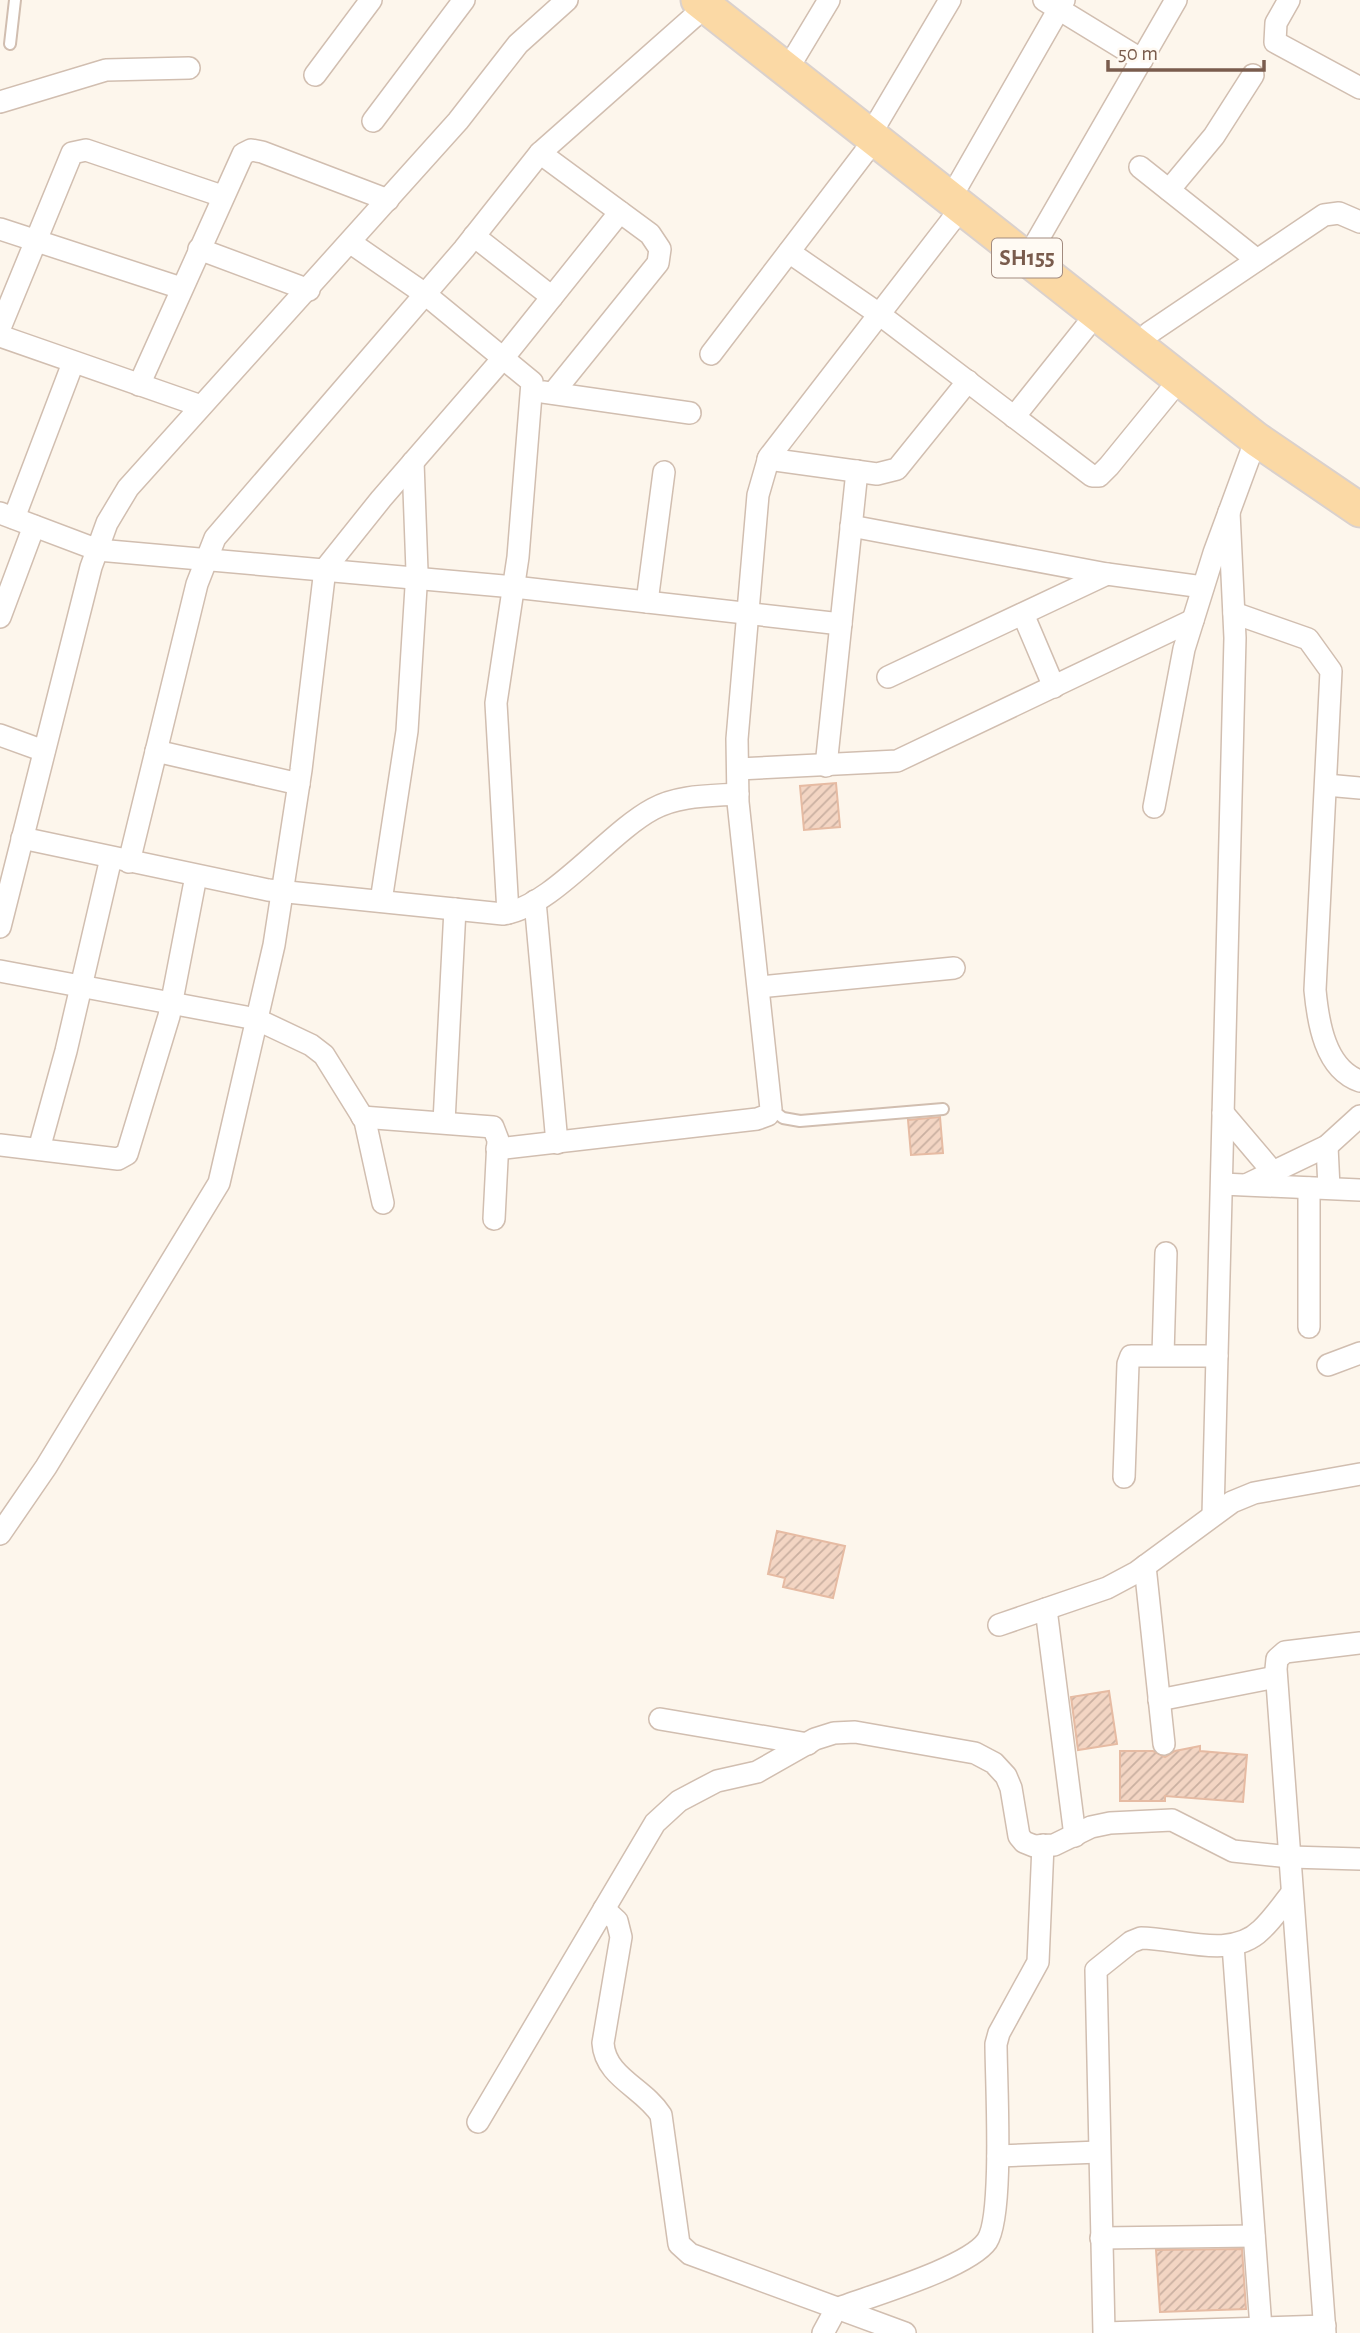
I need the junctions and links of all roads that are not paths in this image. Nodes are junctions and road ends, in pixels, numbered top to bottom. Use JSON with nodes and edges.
{"nodes":[{"id":1,"x":15,"y":0,"type":"edge"},
{"id":2,"x":370,"y":0,"type":"edge"},
{"id":3,"x":464,"y":0,"type":"edge"},
{"id":4,"x":567,"y":0,"type":"edge"},
{"id":5,"x":828,"y":0,"type":"edge"},
{"id":6,"x":950,"y":0,"type":"edge"},
{"id":7,"x":1176,"y":0,"type":"edge"},
{"id":8,"x":1289,"y":0,"type":"edge"},
{"id":9,"x":707,"y":2,"type":"edge"},
{"id":10,"x":1055,"y":3,"type":"edge"},
{"id":11,"x":10,"y":44,"type":"dead end"},
{"id":12,"x":793,"y":60,"type":"junction"},
{"id":13,"x":1142,"y":60,"type":"junction"},
{"id":14,"x":189,"y":68,"type":"dead end"},
{"id":15,"x":315,"y":75,"type":"dead end"},
{"id":16,"x":1253,"y":75,"type":"dead end"},
{"id":17,"x":1360,"y":88,"type":"edge"},
{"id":18,"x":0,"y":102,"type":"edge"},
{"id":19,"x":373,"y":121,"type":"dead end"},
{"id":20,"x":876,"y":132,"type":"junction"},
{"id":21,"x":540,"y":153,"type":"junction"},
{"id":22,"x":1140,"y":167,"type":"dead end"},
{"id":23,"x":1169,"y":190,"type":"junction"},
{"id":24,"x":222,"y":196,"type":"junction"},
{"id":25,"x":960,"y":197,"type":"junction"},
{"id":26,"x":388,"y":200,"type":"junction"},
{"id":27,"x":620,"y":212,"type":"junction"},
{"id":28,"x":1360,"y":222,"type":"edge"},
{"id":29,"x":0,"y":229,"type":"edge"},
{"id":30,"x":474,"y":236,"type":"junction"},
{"id":31,"x":34,"y":240,"type":"junction"},
{"id":32,"x":351,"y":243,"type":"junction"},
{"id":33,"x":1033,"y":248,"type":"junction"},
{"id":34,"x":199,"y":249,"type":"junction"},
{"id":35,"x":789,"y":252,"type":"junction"},
{"id":36,"x":1257,"y":260,"type":"junction"},
{"id":37,"x":181,"y":288,"type":"junction"},
{"id":38,"x":309,"y":290,"type":"junction"},
{"id":39,"x":425,"y":294,"type":"junction"},
{"id":40,"x":552,"y":297,"type":"junction"},
{"id":41,"x":1097,"y":313,"type":"junction"},
{"id":42,"x":879,"y":314,"type":"junction"},
{"id":43,"x":0,"y":328,"type":"edge"},
{"id":44,"x":1149,"y":333,"type":"junction"},
{"id":45,"x":0,"y":336,"type":"edge"},
{"id":46,"x":712,"y":354,"type":"dead end"},
{"id":47,"x":504,"y":357,"type":"junction"},
{"id":48,"x":73,"y":363,"type":"junction"},
{"id":49,"x":1180,"y":379,"type":"junction"},
{"id":50,"x":968,"y":381,"type":"junction"},
{"id":51,"x":139,"y":385,"type":"junction"},
{"id":52,"x":544,"y":392,"type":"junction"},
{"id":53,"x":201,"y":407,"type":"junction"},
{"id":54,"x":690,"y":413,"type":"dead end"},
{"id":55,"x":1014,"y":417,"type":"junction"},
{"id":56,"x":1256,"y":439,"type":"junction"},
{"id":57,"x":768,"y":459,"type":"junction"},
{"id":58,"x":413,"y":463,"type":"junction"},
{"id":59,"x":857,"y":471,"type":"junction"},
{"id":60,"x":664,"y":472,"type":"dead end"},
{"id":61,"x":1360,"y":485,"type":"edge"},
{"id":62,"x":1360,"y":510,"type":"edge"},
{"id":63,"x":1229,"y":512,"type":"junction"},
{"id":64,"x":16,"y":519,"type":"edge"},
{"id":65,"x":851,"y":526,"type":"junction"},
{"id":66,"x":98,"y":550,"type":"junction"},
{"id":67,"x":205,"y":559,"type":"junction"},
{"id":68,"x":325,"y":569,"type":"junction"},
{"id":69,"x":1107,"y":575,"type":"junction"},
{"id":70,"x":417,"y":579,"type":"junction"},
{"id":71,"x":514,"y":587,"type":"junction"},
{"id":72,"x":1203,"y":587,"type":"junction"},
{"id":73,"x":647,"y":602,"type":"junction"},
{"id":74,"x":747,"y":613,"type":"junction"},
{"id":75,"x":1234,"y":613,"type":"junction"},
{"id":76,"x":1023,"y":614,"type":"junction"},
{"id":77,"x":0,"y":617,"type":"edge"},
{"id":78,"x":1192,"y":620,"type":"junction"},
{"id":79,"x":841,"y":624,"type":"junction"},
{"id":80,"x":888,"y":677,"type":"dead end"},
{"id":81,"x":1054,"y":687,"type":"junction"},
{"id":82,"x":0,"y":735,"type":"edge"},
{"id":83,"x":44,"y":751,"type":"junction"},
{"id":84,"x":156,"y":751,"type":"junction"},
{"id":85,"x":827,"y":766,"type":"junction"},
{"id":86,"x":738,"y":769,"type":"junction"},
{"id":87,"x":299,"y":784,"type":"junction"},
{"id":88,"x":1326,"y":785,"type":"junction"},
{"id":89,"x":1360,"y":788,"type":"edge"},
{"id":90,"x":738,"y":794,"type":"junction"},
{"id":91,"x":1154,"y":807,"type":"dead end"},
{"id":92,"x":22,"y":838,"type":"junction"},
{"id":93,"x":120,"y":860,"type":"junction"},
{"id":94,"x":196,"y":876,"type":"junction"},
{"id":95,"x":283,"y":891,"type":"junction"},
{"id":96,"x":381,"y":901,"type":"junction"},
{"id":97,"x":535,"y":901,"type":"junction"},
{"id":98,"x":455,"y":909,"type":"junction"},
{"id":99,"x":508,"y":913,"type":"junction"},
{"id":100,"x":0,"y":927,"type":"edge"},
{"id":101,"x":954,"y":968,"type":"dead end"},
{"id":102,"x":0,"y":971,"type":"edge"},
{"id":103,"x":82,"y":986,"type":"junction"},
{"id":104,"x":759,"y":987,"type":"junction"},
{"id":105,"x":171,"y":1003,"type":"junction"},
{"id":106,"x":256,"y":1019,"type":"junction"},
{"id":107,"x":1360,"y":1081,"type":"edge"},
{"id":108,"x":771,"y":1109,"type":"junction"},
{"id":109,"x":943,"y":1109,"type":"dead end"},
{"id":110,"x":1223,"y":1113,"type":"junction"},
{"id":111,"x":1360,"y":1116,"type":"edge"},
{"id":112,"x":362,"y":1117,"type":"junction"},
{"id":113,"x":444,"y":1122,"type":"junction"},
{"id":114,"x":557,"y":1143,"type":"junction"},
{"id":115,"x":0,"y":1145,"type":"edge"},
{"id":116,"x":1327,"y":1146,"type":"junction"},
{"id":117,"x":39,"y":1149,"type":"junction"},
{"id":118,"x":497,"y":1149,"type":"junction"},
{"id":119,"x":1273,"y":1172,"type":"junction"},
{"id":120,"x":1222,"y":1184,"type":"junction"},
{"id":121,"x":1246,"y":1185,"type":"junction"},
{"id":122,"x":1319,"y":1188,"type":"junction"},
{"id":123,"x":1360,"y":1190,"type":"edge"},
{"id":124,"x":383,"y":1203,"type":"dead end"},
{"id":125,"x":494,"y":1219,"type":"dead end"},
{"id":126,"x":1166,"y":1253,"type":"dead end"},
{"id":127,"x":1309,"y":1327,"type":"dead end"},
{"id":128,"x":1360,"y":1353,"type":"edge"},
{"id":129,"x":1163,"y":1355,"type":"junction"},
{"id":130,"x":1217,"y":1356,"type":"junction"},
{"id":131,"x":1328,"y":1365,"type":"dead end"},
{"id":132,"x":1360,"y":1474,"type":"edge"},
{"id":133,"x":1124,"y":1477,"type":"dead end"},
{"id":134,"x":1213,"y":1515,"type":"junction"},
{"id":135,"x":0,"y":1534,"type":"edge"},
{"id":136,"x":1145,"y":1566,"type":"junction"},
{"id":137,"x":1046,"y":1609,"type":"junction"},
{"id":138,"x":999,"y":1625,"type":"dead end"},
{"id":139,"x":1360,"y":1643,"type":"edge"},
{"id":140,"x":1276,"y":1677,"type":"junction"},
{"id":141,"x":1159,"y":1700,"type":"junction"},
{"id":142,"x":660,"y":1719,"type":"dead end"},
{"id":143,"x":808,"y":1744,"type":"junction"},
{"id":144,"x":1164,"y":1744,"type":"dead end"},
{"id":145,"x":1075,"y":1836,"type":"junction"},
{"id":146,"x":1043,"y":1845,"type":"junction"},
{"id":147,"x":1290,"y":1857,"type":"junction"},
{"id":148,"x":1360,"y":1859,"type":"edge"},
{"id":149,"x":1292,"y":1893,"type":"junction"},
{"id":150,"x":604,"y":1909,"type":"junction"},
{"id":151,"x":1233,"y":1945,"type":"junction"},
{"id":152,"x":478,"y":2122,"type":"dead end"},
{"id":153,"x":1099,"y":2152,"type":"junction"},
{"id":154,"x":998,"y":2156,"type":"junction"},
{"id":155,"x":1254,"y":2236,"type":"junction"},
{"id":156,"x":1101,"y":2238,"type":"junction"},
{"id":157,"x":836,"y":2309,"type":"junction"},
{"id":158,"x":1261,"y":2328,"type":"junction"},
{"id":159,"x":1325,"y":2329,"type":"edge"},
{"id":160,"x":823,"y":2333,"type":"edge"},
{"id":161,"x":905,"y":2333,"type":"edge"},
{"id":162,"x":1105,"y":2333,"type":"edge"}],
"edges":[{"from":1,"to":11,"type":"lane"},
{"from":2,"to":15,"type":"street"},
{"from":3,"to":19,"type":"street"},
{"from":4,"to":26,"type":"street"},
{"from":5,"to":12,"type":"street"},
{"from":6,"to":20,"type":"street"},
{"from":7,"to":13,"type":"street"},
{"from":8,"to":17,"type":"street"},
{"from":9,"to":12,"type":"main road","number":"SH155"},
{"from":9,"to":20,"type":"main road","number":"SH155"},
{"from":9,"to":21,"type":"street"},
{"from":10,"to":13,"type":"street"},
{"from":10,"to":25,"type":"street"},
{"from":12,"to":20,"type":"main road","number":"SH155"},
{"from":13,"to":33,"type":"street"},
{"from":14,"to":18,"type":"street"},
{"from":16,"to":23,"type":"street"},
{"from":20,"to":25,"type":"main road","number":"SH155"},
{"from":20,"to":35,"type":"street"},
{"from":21,"to":27,"type":"street"},
{"from":21,"to":30,"type":"street"},
{"from":22,"to":23,"type":"street"},
{"from":23,"to":36,"type":"street"},
{"from":24,"to":26,"type":"street"},
{"from":24,"to":31,"type":"street"},
{"from":24,"to":34,"type":"street"},
{"from":25,"to":33,"type":"main road","number":"SH155"},
{"from":25,"to":41,"type":"main road","number":"SH155"},
{"from":25,"to":42,"type":"street"},
{"from":26,"to":32,"type":"street"},
{"from":27,"to":40,"type":"street"},
{"from":27,"to":52,"type":"street"},
{"from":28,"to":36,"type":"street"},
{"from":29,"to":31,"type":"street"},
{"from":30,"to":39,"type":"street"},
{"from":30,"to":40,"type":"street"},
{"from":31,"to":37,"type":"street"},
{"from":31,"to":43,"type":"street"},
{"from":32,"to":38,"type":"street"},
{"from":32,"to":39,"type":"street"},
{"from":33,"to":44,"type":"main road","number":"SH155"},
{"from":34,"to":37,"type":"street"},
{"from":34,"to":38,"type":"street"},
{"from":35,"to":42,"type":"street"},
{"from":35,"to":46,"type":"street"},
{"from":36,"to":44,"type":"street"},
{"from":37,"to":51,"type":"street"},
{"from":38,"to":53,"type":"street"},
{"from":39,"to":47,"type":"street"},
{"from":39,"to":67,"type":"street"},
{"from":40,"to":47,"type":"street"},
{"from":41,"to":49,"type":"main road","number":"SH155"},
{"from":41,"to":55,"type":"street"},
{"from":42,"to":50,"type":"street"},
{"from":42,"to":57,"type":"street"},
{"from":44,"to":61,"type":"main road","number":"SH155"},
{"from":45,"to":48,"type":"street"},
{"from":47,"to":52,"type":"street"},
{"from":47,"to":58,"type":"street"},
{"from":48,"to":51,"type":"street"},
{"from":48,"to":64,"type":"street"},
{"from":49,"to":55,"type":"street"},
{"from":49,"to":56,"type":"main road","number":"SH155"},
{"from":50,"to":55,"type":"street"},
{"from":50,"to":59,"type":"street"},
{"from":51,"to":53,"type":"street"},
{"from":52,"to":54,"type":"street"},
{"from":52,"to":71,"type":"street"},
{"from":53,"to":66,"type":"street"},
{"from":56,"to":62,"type":"main road","number":"SH155"},
{"from":56,"to":63,"type":"street"},
{"from":57,"to":59,"type":"street"},
{"from":57,"to":74,"type":"street"},
{"from":58,"to":68,"type":"street"},
{"from":58,"to":70,"type":"street"},
{"from":59,"to":65,"type":"street"},
{"from":60,"to":73,"type":"street"},
{"from":63,"to":72,"type":"street"},
{"from":63,"to":75,"type":"street"},
{"from":64,"to":66,"type":"street"},
{"from":64,"to":77,"type":"street"},
{"from":65,"to":69,"type":"street"},
{"from":65,"to":79,"type":"street"},
{"from":66,"to":67,"type":"street"},
{"from":66,"to":83,"type":"street"},
{"from":67,"to":68,"type":"street"},
{"from":67,"to":84,"type":"street"},
{"from":68,"to":70,"type":"street"},
{"from":68,"to":87,"type":"street"},
{"from":69,"to":72,"type":"street"},
{"from":69,"to":76,"type":"street"},
{"from":70,"to":71,"type":"street"},
{"from":70,"to":96,"type":"street"},
{"from":71,"to":73,"type":"street"},
{"from":71,"to":99,"type":"street"},
{"from":72,"to":78,"type":"street"},
{"from":73,"to":74,"type":"street"},
{"from":74,"to":79,"type":"street"},
{"from":74,"to":86,"type":"street"},
{"from":75,"to":88,"type":"street"},
{"from":75,"to":110,"type":"street"},
{"from":76,"to":80,"type":"street"},
{"from":76,"to":81,"type":"street"},
{"from":78,"to":81,"type":"street"},
{"from":78,"to":91,"type":"street"},
{"from":79,"to":85,"type":"street"},
{"from":81,"to":85,"type":"street"},
{"from":82,"to":83,"type":"street"},
{"from":83,"to":92,"type":"street"},
{"from":84,"to":87,"type":"street"},
{"from":84,"to":93,"type":"street"},
{"from":85,"to":86,"type":"street"},
{"from":86,"to":90,"type":"street"},
{"from":87,"to":95,"type":"street"},
{"from":88,"to":89,"type":"street"},
{"from":88,"to":107,"type":"street"},
{"from":90,"to":97,"type":"street"},
{"from":90,"to":104,"type":"street"},
{"from":92,"to":93,"type":"street"},
{"from":92,"to":100,"type":"street"},
{"from":93,"to":94,"type":"street"},
{"from":93,"to":103,"type":"street"},
{"from":94,"to":95,"type":"street"},
{"from":94,"to":105,"type":"street"},
{"from":95,"to":96,"type":"street"},
{"from":95,"to":106,"type":"street"},
{"from":96,"to":98,"type":"street"},
{"from":97,"to":99,"type":"street"},
{"from":97,"to":114,"type":"street"},
{"from":98,"to":99,"type":"street"},
{"from":98,"to":113,"type":"street"},
{"from":101,"to":104,"type":"street"},
{"from":102,"to":103,"type":"street"},
{"from":103,"to":105,"type":"street"},
{"from":103,"to":117,"type":"street"},
{"from":104,"to":108,"type":"street"},
{"from":105,"to":106,"type":"street"},
{"from":105,"to":117,"type":"street"},
{"from":106,"to":112,"type":"street"},
{"from":106,"to":135,"type":"street"},
{"from":108,"to":109,"type":"lane"},
{"from":108,"to":114,"type":"street"},
{"from":110,"to":119,"type":"street"},
{"from":110,"to":120,"type":"street"},
{"from":111,"to":116,"type":"street"},
{"from":112,"to":113,"type":"street"},
{"from":112,"to":124,"type":"street"},
{"from":113,"to":118,"type":"street"},
{"from":114,"to":118,"type":"street"},
{"from":115,"to":117,"type":"street"},
{"from":116,"to":119,"type":"street"},
{"from":116,"to":122,"type":"street"},
{"from":118,"to":125,"type":"street"},
{"from":119,"to":121,"type":"street"},
{"from":120,"to":121,"type":"street"},
{"from":120,"to":130,"type":"street"},
{"from":121,"to":122,"type":"street"},
{"from":122,"to":123,"type":"street"},
{"from":122,"to":127,"type":"street"},
{"from":126,"to":129,"type":"street"},
{"from":128,"to":131,"type":"street"},
{"from":129,"to":130,"type":"street"},
{"from":129,"to":133,"type":"street"},
{"from":130,"to":134,"type":"street"},
{"from":132,"to":134,"type":"street"},
{"from":134,"to":136,"type":"street"},
{"from":136,"to":137,"type":"street"},
{"from":136,"to":141,"type":"street"},
{"from":137,"to":138,"type":"street"},
{"from":137,"to":145,"type":"street"},
{"from":139,"to":140,"type":"street"},
{"from":140,"to":141,"type":"street"},
{"from":140,"to":147,"type":"street"},
{"from":141,"to":144,"type":"street"},
{"from":142,"to":143,"type":"street"},
{"from":143,"to":146,"type":"street"},
{"from":143,"to":150,"type":"street"},
{"from":145,"to":146,"type":"street"},
{"from":145,"to":147,"type":"street"},
{"from":146,"to":154,"type":"street"},
{"from":147,"to":148,"type":"street"},
{"from":147,"to":149,"type":"street"},
{"from":149,"to":151,"type":"street"},
{"from":149,"to":159,"type":"street"},
{"from":150,"to":152,"type":"street"},
{"from":150,"to":157,"type":"street"},
{"from":151,"to":153,"type":"street"},
{"from":151,"to":155,"type":"street"},
{"from":153,"to":154,"type":"street"},
{"from":153,"to":156,"type":"street"},
{"from":154,"to":157,"type":"street"},
{"from":155,"to":156,"type":"street"},
{"from":155,"to":158,"type":"street"},
{"from":156,"to":162,"type":"street"},
{"from":157,"to":160,"type":"street"},
{"from":157,"to":161,"type":"street"},
{"from":158,"to":159,"type":"street"},
{"from":158,"to":162,"type":"street"}]}
